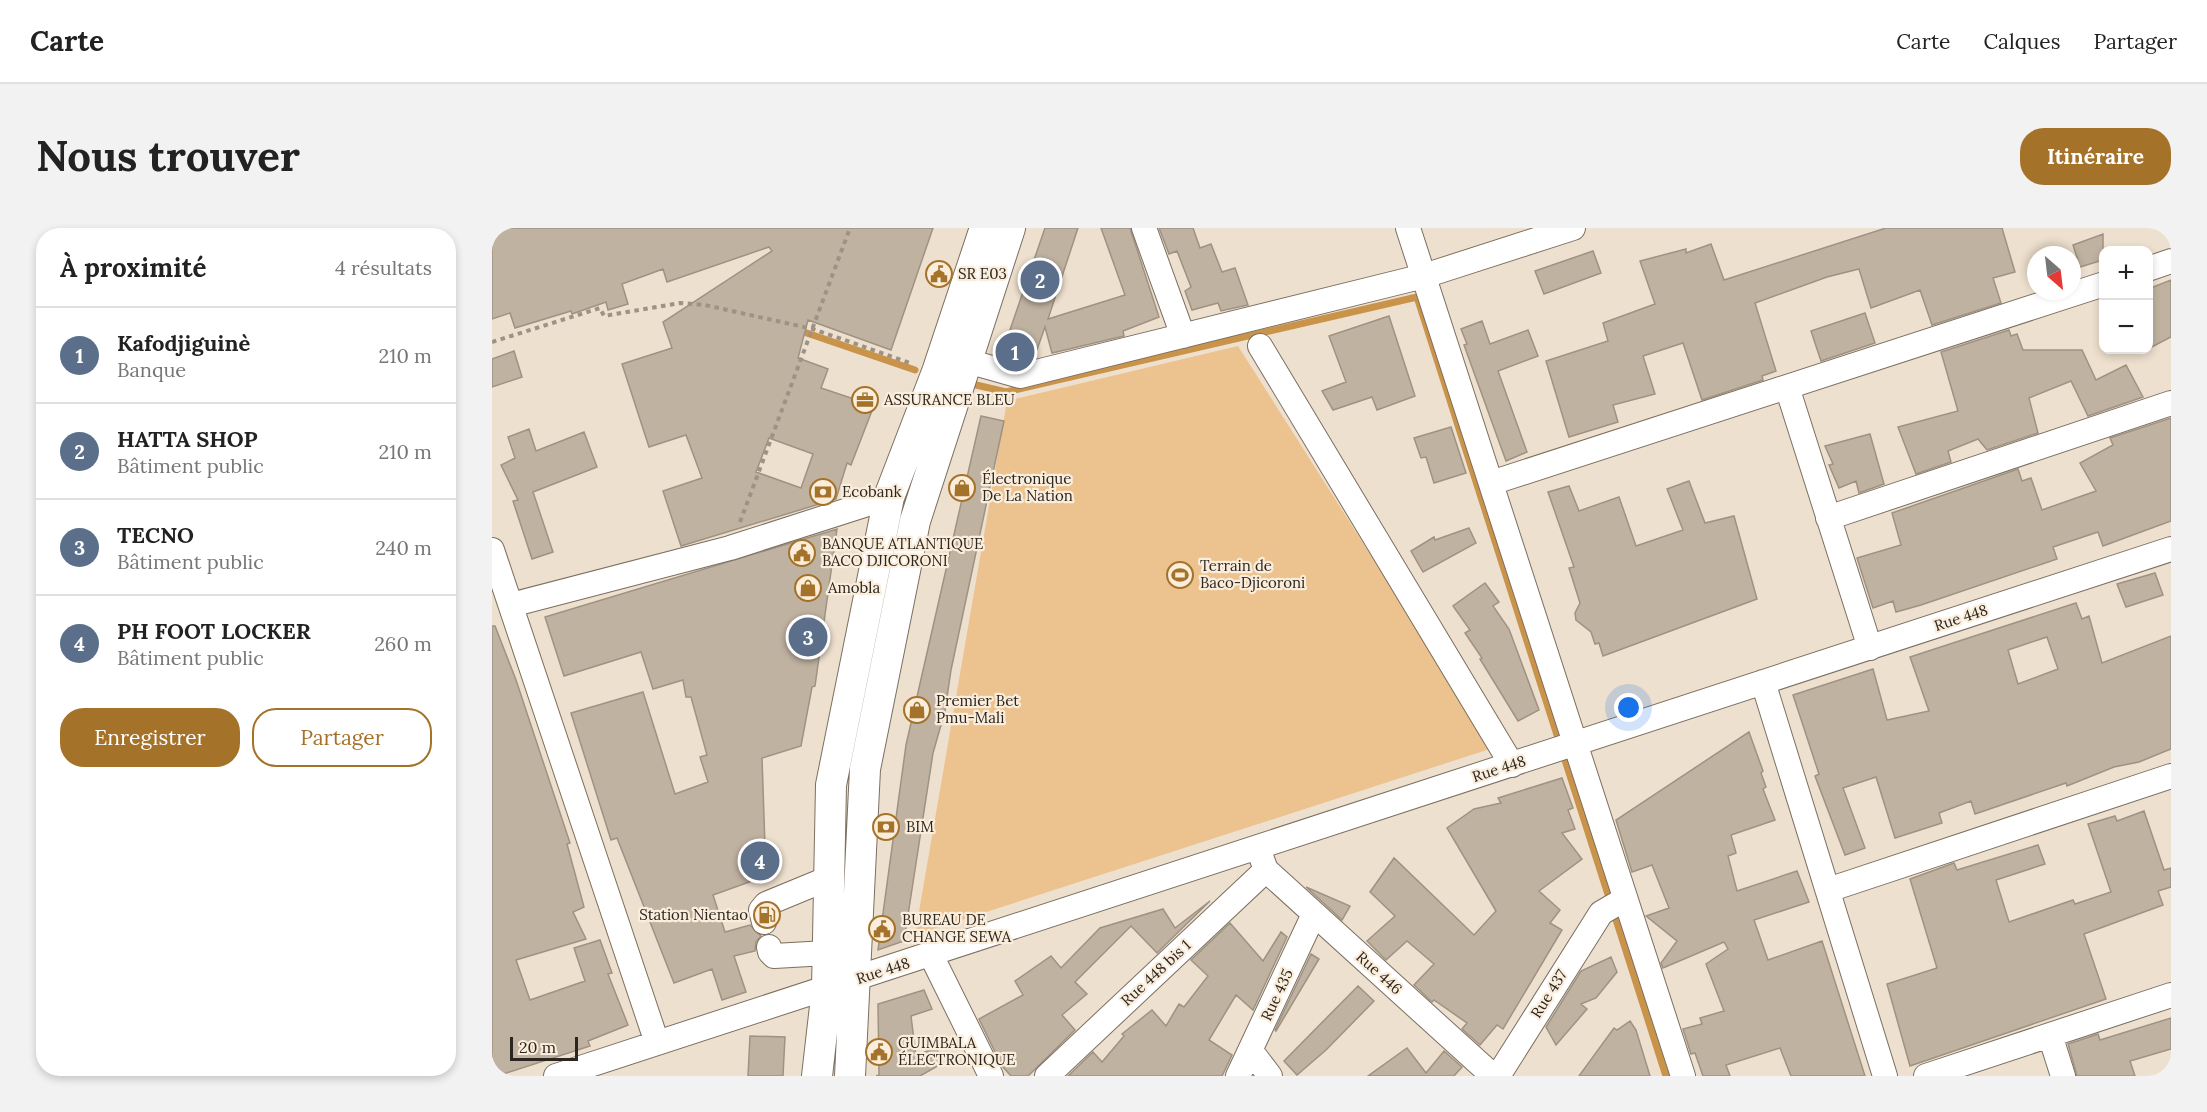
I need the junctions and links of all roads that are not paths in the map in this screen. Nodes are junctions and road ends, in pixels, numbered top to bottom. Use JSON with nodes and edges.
{"nodes":[{"id":1,"x":985,"y":228,"type":"edge"},
{"id":2,"x":1010,"y":228,"type":"edge"},
{"id":3,"x":1144,"y":228,"type":"edge"},
{"id":4,"x":1408,"y":228,"type":"edge"},
{"id":5,"x":1573,"y":228,"type":"edge"},
{"id":6,"x":2171,"y":261,"type":"edge"},
{"id":7,"x":2153,"y":267,"type":"edge"},
{"id":8,"x":1424,"y":276,"type":"junction"},
{"id":9,"x":2099,"y":285,"type":"edge"},
{"id":10,"x":1183,"y":336,"type":"junction"},
{"id":11,"x":1260,"y":346,"type":"dead end"},
{"id":12,"x":967,"y":361,"type":"junction"},
{"id":13,"x":1787,"y":387,"type":"junction"},
{"id":14,"x":2171,"y":403,"type":"edge"},
{"id":15,"x":1491,"y":483,"type":"junction"},
{"id":16,"x":889,"y":497,"type":"junction"},
{"id":17,"x":1828,"y":518,"type":"junction"},
{"id":18,"x":2171,"y":549,"type":"edge"},
{"id":19,"x":492,"y":550,"type":"edge"},
{"id":20,"x":511,"y":606,"type":"junction"},
{"id":21,"x":1870,"y":648,"type":"junction"},
{"id":22,"x":1763,"y":682,"type":"junction"},
{"id":23,"x":1575,"y":743,"type":"junction"},
{"id":24,"x":1512,"y":765,"type":"junction"},
{"id":25,"x":2171,"y":776,"type":"edge"},
{"id":26,"x":1262,"y":859,"type":"junction"},
{"id":27,"x":829,"y":878,"type":"junction"},
{"id":28,"x":1828,"y":890,"type":"junction"},
{"id":29,"x":1614,"y":905,"type":"junction"},
{"id":30,"x":1314,"y":914,"type":"junction"},
{"id":31,"x":764,"y":922,"type":"dead end"},
{"id":32,"x":769,"y":947,"type":"dead end"},
{"id":33,"x":828,"y":953,"type":"junction"},
{"id":34,"x":931,"y":955,"type":"junction"},
{"id":35,"x":840,"y":985,"type":"junction"},
{"id":36,"x":2171,"y":995,"type":"edge"},
{"id":37,"x":2050,"y":1035,"type":"junction"},
{"id":38,"x":657,"y":1043,"type":"junction"},
{"id":39,"x":1251,"y":1051,"type":"junction"},
{"id":40,"x":556,"y":1076,"type":"edge"},
{"id":41,"x":817,"y":1076,"type":"edge"},
{"id":42,"x":850,"y":1076,"type":"edge"},
{"id":43,"x":991,"y":1076,"type":"edge"},
{"id":44,"x":1047,"y":1076,"type":"edge"},
{"id":45,"x":1238,"y":1076,"type":"edge"},
{"id":46,"x":1270,"y":1076,"type":"edge"},
{"id":47,"x":1493,"y":1076,"type":"edge"},
{"id":48,"x":1498,"y":1076,"type":"edge"},
{"id":49,"x":1683,"y":1076,"type":"edge"},
{"id":50,"x":1885,"y":1076,"type":"edge"},
{"id":51,"x":1926,"y":1076,"type":"edge"},
{"id":52,"x":2063,"y":1076,"type":"edge"}],
"edges":[{"from":1,"to":16,"type":"main road"},
{"from":2,"to":12,"type":"main road"},
{"from":3,"to":10,"type":"street"},
{"from":4,"to":8,"type":"street"},
{"from":5,"to":8,"type":"street"},
{"from":6,"to":7,"type":"street"},
{"from":8,"to":10,"type":"street"},
{"from":8,"to":15,"type":"street"},
{"from":9,"to":13,"type":"street"},
{"from":10,"to":12,"type":"street"},
{"from":11,"to":24,"type":"street"},
{"from":12,"to":35,"type":"main road"},
{"from":13,"to":15,"type":"street"},
{"from":13,"to":17,"type":"street"},
{"from":14,"to":17,"type":"street"},
{"from":15,"to":23,"type":"street"},
{"from":16,"to":20,"type":"street"},
{"from":16,"to":27,"type":"main road"},
{"from":17,"to":21,"type":"street"},
{"from":18,"to":21,"type":"street","name":"Rue 448"},
{"from":19,"to":20,"type":"street"},
{"from":20,"to":38,"type":"street"},
{"from":21,"to":22,"type":"street","name":"Rue 448"},
{"from":22,"to":23,"type":"street","name":"Rue 448"},
{"from":22,"to":28,"type":"street"},
{"from":23,"to":24,"type":"street","name":"Rue 448"},
{"from":23,"to":29,"type":"street"},
{"from":24,"to":26,"type":"street","name":"Rue 448"},
{"from":25,"to":28,"type":"street"},
{"from":26,"to":30,"type":"street","name":"Rue 446"},
{"from":26,"to":34,"type":"street","name":"Rue 448"},
{"from":26,"to":44,"type":"street","name":"Rue 448 bis 1"},
{"from":27,"to":31,"type":"street"},
{"from":27,"to":33,"type":"main road"},
{"from":28,"to":50,"type":"street"},
{"from":29,"to":48,"type":"street","name":"Rue 437"},
{"from":29,"to":49,"type":"street"},
{"from":30,"to":39,"type":"street","name":"Rue 435"},
{"from":30,"to":47,"type":"street","name":"Rue 446"},
{"from":32,"to":33,"type":"street"},
{"from":33,"to":35,"type":"main road"},
{"from":34,"to":35,"type":"street","name":"Rue 448"},
{"from":34,"to":43,"type":"street"},
{"from":35,"to":38,"type":"street","name":"Rue 448"},
{"from":35,"to":41,"type":"main road"},
{"from":35,"to":42,"type":"main road"},
{"from":36,"to":37,"type":"street"},
{"from":37,"to":51,"type":"street"},
{"from":37,"to":52,"type":"street"},
{"from":38,"to":40,"type":"street","name":"Rue 448"},
{"from":39,"to":45,"type":"street","name":"Rue 435"},
{"from":39,"to":46,"type":"street"}]}
